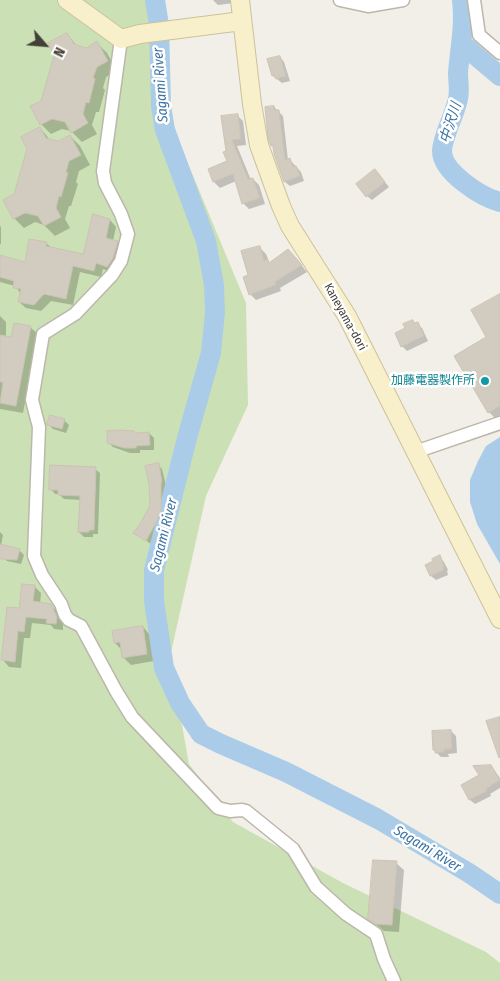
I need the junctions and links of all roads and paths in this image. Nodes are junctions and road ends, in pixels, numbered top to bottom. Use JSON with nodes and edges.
{"nodes":[{"id":1,"x":67,"y":0,"type":"edge"},
{"id":2,"x":340,"y":0,"type":"edge"},
{"id":3,"x":403,"y":0,"type":"edge"},
{"id":4,"x":474,"y":0,"type":"edge"},
{"id":5,"x":241,"y":1,"type":"edge"},
{"id":6,"x":242,"y":21,"type":"junction"},
{"id":7,"x":121,"y":39,"type":"junction"},
{"id":8,"x":500,"y":53,"type":"edge"},
{"id":9,"x":500,"y":423,"type":"edge"},
{"id":10,"x":415,"y":452,"type":"junction"},
{"id":11,"x":500,"y":619,"type":"edge"},
{"id":12,"x":394,"y":981,"type":"edge"}],
"edges":[{"from":1,"to":7,"type":"street"},
{"from":2,"to":3,"type":"street"},
{"from":4,"to":8,"type":"street"},
{"from":5,"to":6,"type":"street","name":"Kaneyama-dori"},
{"from":6,"to":7,"type":"street"},
{"from":6,"to":10,"type":"street","name":"Kaneyama-dori"},
{"from":7,"to":12,"type":"street"},
{"from":9,"to":10,"type":"street"},
{"from":10,"to":11,"type":"street","name":"Kaneyama-dori"}]}
